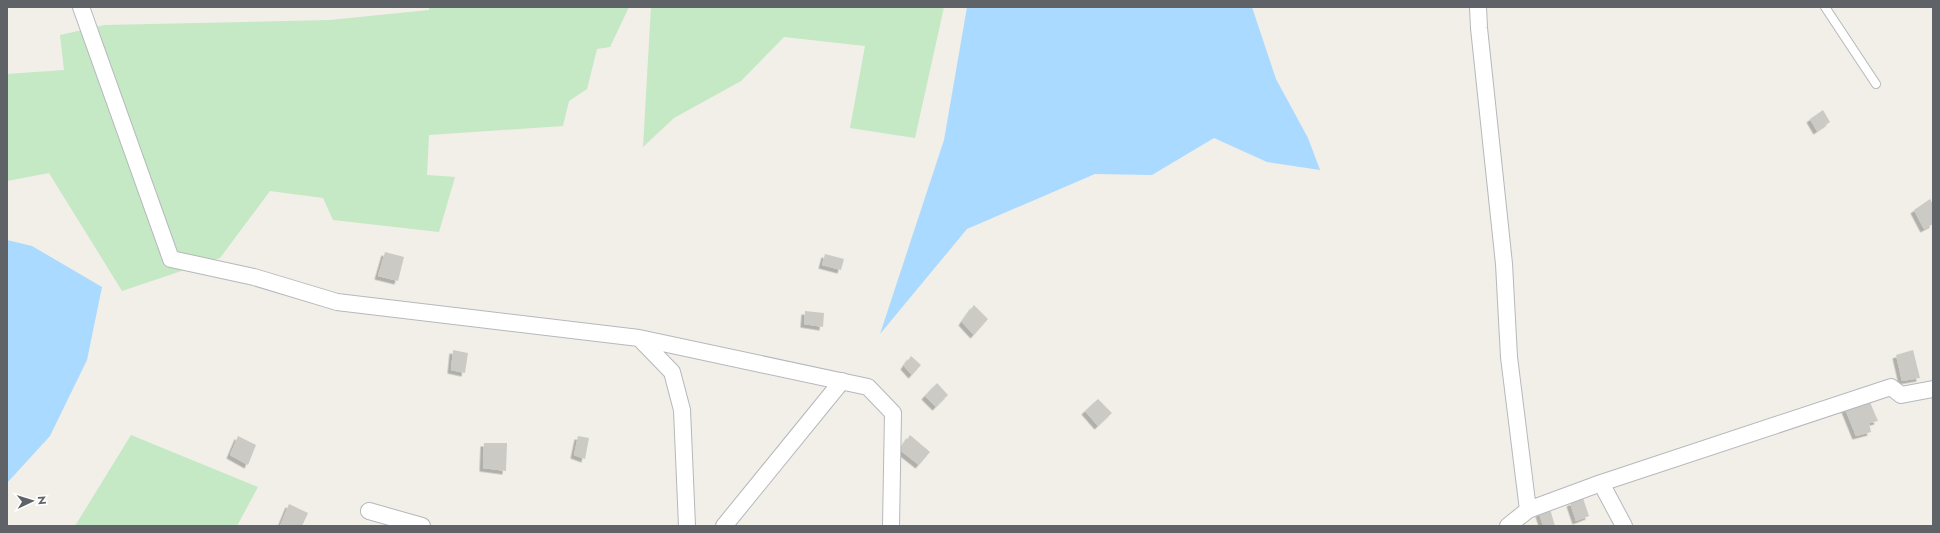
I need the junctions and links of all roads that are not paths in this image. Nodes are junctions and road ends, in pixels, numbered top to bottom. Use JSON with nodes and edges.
{"nodes":[{"id":1,"x":81,"y":7,"type":"edge"},
{"id":2,"x":1478,"y":7,"type":"edge"},
{"id":3,"x":1826,"y":7,"type":"edge"},
{"id":4,"x":1876,"y":84,"type":"dead end"},
{"id":5,"x":639,"y":338,"type":"junction"},
{"id":6,"x":842,"y":381,"type":"junction"},
{"id":7,"x":1933,"y":389,"type":"edge"},
{"id":8,"x":1601,"y":483,"type":"junction"},
{"id":9,"x":1528,"y":510,"type":"junction"},
{"id":10,"x":369,"y":511,"type":"dead end"},
{"id":11,"x":422,"y":526,"type":"edge"},
{"id":12,"x":686,"y":526,"type":"edge"},
{"id":13,"x":724,"y":526,"type":"edge"},
{"id":14,"x":891,"y":526,"type":"edge"},
{"id":15,"x":1508,"y":526,"type":"edge"},
{"id":16,"x":1624,"y":526,"type":"edge"}],
"edges":[{"from":1,"to":5,"type":"street"},
{"from":2,"to":9,"type":"street"},
{"from":3,"to":4,"type":"lane"},
{"from":5,"to":6,"type":"street"},
{"from":5,"to":12,"type":"street"},
{"from":6,"to":13,"type":"street"},
{"from":6,"to":14,"type":"street"},
{"from":7,"to":8,"type":"street"},
{"from":8,"to":9,"type":"street"},
{"from":8,"to":16,"type":"street"},
{"from":9,"to":15,"type":"street"},
{"from":10,"to":11,"type":"street"}]}
